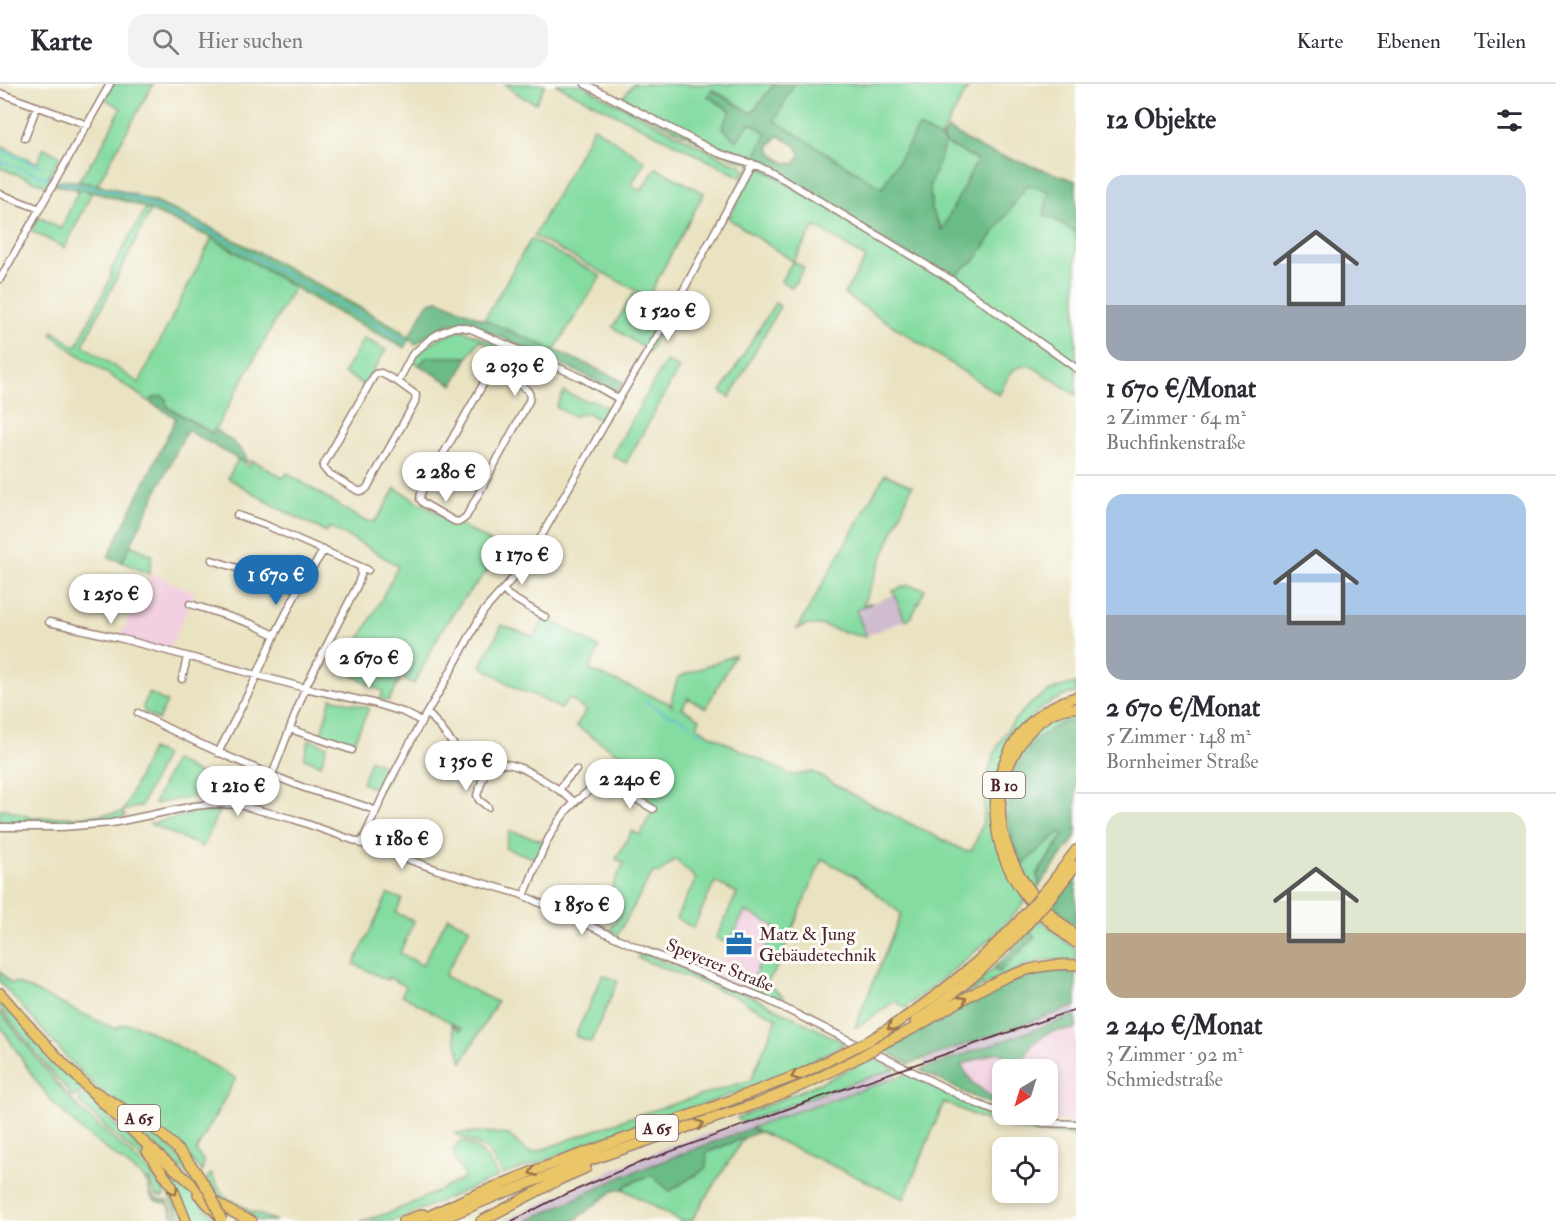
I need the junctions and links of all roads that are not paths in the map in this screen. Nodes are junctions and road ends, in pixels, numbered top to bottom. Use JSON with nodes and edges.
{"nodes":[{"id":1,"x":110,"y":84,"type":"edge"},
{"id":2,"x":585,"y":84,"type":"edge"},
{"id":3,"x":0,"y":93,"type":"edge"},
{"id":4,"x":37,"y":106,"type":"junction"},
{"id":5,"x":88,"y":125,"type":"junction"},
{"id":6,"x":25,"y":138,"type":"dead end"},
{"id":7,"x":752,"y":164,"type":"junction"},
{"id":8,"x":0,"y":194,"type":"edge"},
{"id":9,"x":40,"y":209,"type":"junction"},
{"id":10,"x":0,"y":279,"type":"edge"},
{"id":11,"x":527,"y":354,"type":"junction"},
{"id":12,"x":1076,"y":368,"type":"edge"},
{"id":13,"x":513,"y":381,"type":"junction"},
{"id":14,"x":398,"y":382,"type":"junction"},
{"id":15,"x":619,"y":399,"type":"junction"},
{"id":16,"x":237,"y":514,"type":"dead end"},
{"id":17,"x":324,"y":550,"type":"junction"},
{"id":18,"x":212,"y":561,"type":"dead end"},
{"id":19,"x":503,"y":589,"type":"junction"},
{"id":20,"x":298,"y":590,"type":"junction"},
{"id":21,"x":190,"y":604,"type":"dead end"},
{"id":22,"x":545,"y":617,"type":"dead end"},
{"id":23,"x":49,"y":622,"type":"dead end"},
{"id":24,"x":275,"y":635,"type":"junction"},
{"id":25,"x":186,"y":657,"type":"junction"},
{"id":26,"x":257,"y":675,"type":"junction"},
{"id":27,"x":182,"y":679,"type":"dead end"},
{"id":28,"x":305,"y":687,"type":"junction"},
{"id":29,"x":1076,"y":697,"type":"edge"},
{"id":30,"x":1076,"y":708,"type":"edge"},
{"id":31,"x":138,"y":713,"type":"dead end"},
{"id":32,"x":427,"y":713,"type":"junction"},
{"id":33,"x":421,"y":721,"type":"junction"},
{"id":34,"x":290,"y":729,"type":"junction"},
{"id":35,"x":352,"y":750,"type":"dead end"},
{"id":36,"x":218,"y":753,"type":"junction"},
{"id":37,"x":487,"y":767,"type":"junction"},
{"id":38,"x":576,"y":770,"type":"dead end"},
{"id":39,"x":272,"y":775,"type":"junction"},
{"id":40,"x":559,"y":790,"type":"junction"},
{"id":41,"x":574,"y":802,"type":"junction"},
{"id":42,"x":488,"y":807,"type":"dead end"},
{"id":43,"x":653,"y":809,"type":"dead end"},
{"id":44,"x":376,"y":811,"type":"junction"},
{"id":45,"x":0,"y":827,"type":"edge"},
{"id":46,"x":361,"y":843,"type":"junction"},
{"id":47,"x":1076,"y":850,"type":"edge"},
{"id":48,"x":1076,"y":865,"type":"edge"},
{"id":49,"x":1053,"y":888,"type":"junction"},
{"id":50,"x":524,"y":896,"type":"junction"},
{"id":51,"x":1020,"y":927,"type":"junction"},
{"id":52,"x":1076,"y":935,"type":"edge"},
{"id":53,"x":1076,"y":943,"type":"edge"},
{"id":54,"x":1076,"y":965,"type":"edge"},
{"id":55,"x":0,"y":993,"type":"edge"},
{"id":56,"x":893,"y":1038,"type":"junction"},
{"id":57,"x":75,"y":1076,"type":"junction"},
{"id":58,"x":992,"y":1110,"type":"edge"},
{"id":59,"x":1058,"y":1123,"type":"edge"},
{"id":60,"x":1076,"y":1124,"type":"edge"},
{"id":61,"x":130,"y":1130,"type":"junction"},
{"id":62,"x":624,"y":1149,"type":"junction"},
{"id":63,"x":181,"y":1174,"type":"junction"},
{"id":64,"x":465,"y":1199,"type":"junction"},
{"id":65,"x":186,"y":1221,"type":"edge"},
{"id":66,"x":223,"y":1221,"type":"edge"},
{"id":67,"x":252,"y":1221,"type":"edge"},
{"id":68,"x":403,"y":1221,"type":"edge"},
{"id":69,"x":418,"y":1221,"type":"edge"},
{"id":70,"x":437,"y":1221,"type":"edge"},
{"id":71,"x":481,"y":1221,"type":"edge"}],
"edges":[{"from":1,"to":5,"type":"street"},
{"from":2,"to":7,"type":"street"},
{"from":3,"to":4,"type":"street"},
{"from":4,"to":5,"type":"street"},
{"from":4,"to":6,"type":"street"},
{"from":5,"to":9,"type":"street"},
{"from":7,"to":12,"type":"street"},
{"from":7,"to":15,"type":"street"},
{"from":8,"to":9,"type":"street"},
{"from":9,"to":10,"type":"street"},
{"from":11,"to":13,"type":"street"},
{"from":11,"to":14,"type":"street"},
{"from":11,"to":15,"type":"street"},
{"from":13,"to":13,"type":"street"},
{"from":14,"to":14,"type":"street"},
{"from":15,"to":19,"type":"street"},
{"from":16,"to":17,"type":"street"},
{"from":17,"to":20,"type":"street"},
{"from":17,"to":28,"type":"street"},
{"from":18,"to":20,"type":"street"},
{"from":19,"to":22,"type":"street"},
{"from":19,"to":32,"type":"street"},
{"from":20,"to":24,"type":"street"},
{"from":21,"to":24,"type":"street"},
{"from":23,"to":25,"type":"street"},
{"from":24,"to":26,"type":"street"},
{"from":25,"to":26,"type":"street"},
{"from":25,"to":27,"type":"street"},
{"from":26,"to":28,"type":"street"},
{"from":26,"to":36,"type":"street"},
{"from":28,"to":33,"type":"street"},
{"from":28,"to":34,"type":"street"},
{"from":29,"to":53,"type":"highway","number":"B 10"},
{"from":30,"to":52,"type":"highway","number":"B 10"},
{"from":31,"to":36,"type":"street"},
{"from":32,"to":33,"type":"street"},
{"from":32,"to":37,"type":"street"},
{"from":33,"to":44,"type":"street"},
{"from":34,"to":35,"type":"street"},
{"from":34,"to":39,"type":"street"},
{"from":36,"to":39,"type":"street"},
{"from":37,"to":40,"type":"street"},
{"from":37,"to":42,"type":"street"},
{"from":38,"to":40,"type":"street"},
{"from":39,"to":44,"type":"street"},
{"from":40,"to":41,"type":"street"},
{"from":41,"to":43,"type":"street"},
{"from":41,"to":50,"type":"street"},
{"from":44,"to":46,"type":"street"},
{"from":45,"to":46,"type":"street","name":"Speyerer Straße"},
{"from":46,"to":50,"type":"street","name":"Speyerer Straße"},
{"from":47,"to":49,"type":"highway","number":"A 65"},
{"from":48,"to":49,"type":"highway","number":"A 65"},
{"from":49,"to":51,"type":"highway","number":"A 65","bridge":true},
{"from":50,"to":58,"type":"street","name":"Speyerer Straße"},
{"from":51,"to":56,"type":"highway","number":"A 65"},
{"from":51,"to":64,"type":"highway","number":"A 65","one_way":true,"bridge":true},
{"from":56,"to":54,"type":"highway","one_way":true},
{"from":55,"to":57,"type":"highway"},
{"from":62,"to":56,"type":"highway","number":"A 65","one_way":true,"bridge":true},
{"from":57,"to":61,"type":"highway"},
{"from":57,"to":66,"type":"highway","number":"A 65","bridge":true},
{"from":59,"to":60,"type":"street","name":"Speyerer Straße"},
{"from":61,"to":63,"type":"highway"},
{"from":61,"to":65,"type":"highway","number":"A 65","one_way":true},
{"from":62,"to":70,"type":"highway","number":"A 65"},
{"from":62,"to":71,"type":"highway","number":"A 65"},
{"from":63,"to":66,"type":"highway","number":"A 65"},
{"from":63,"to":67,"type":"highway"},
{"from":64,"to":68,"type":"highway","number":"A 65"},
{"from":64,"to":69,"type":"highway","number":"A 65"}]}
